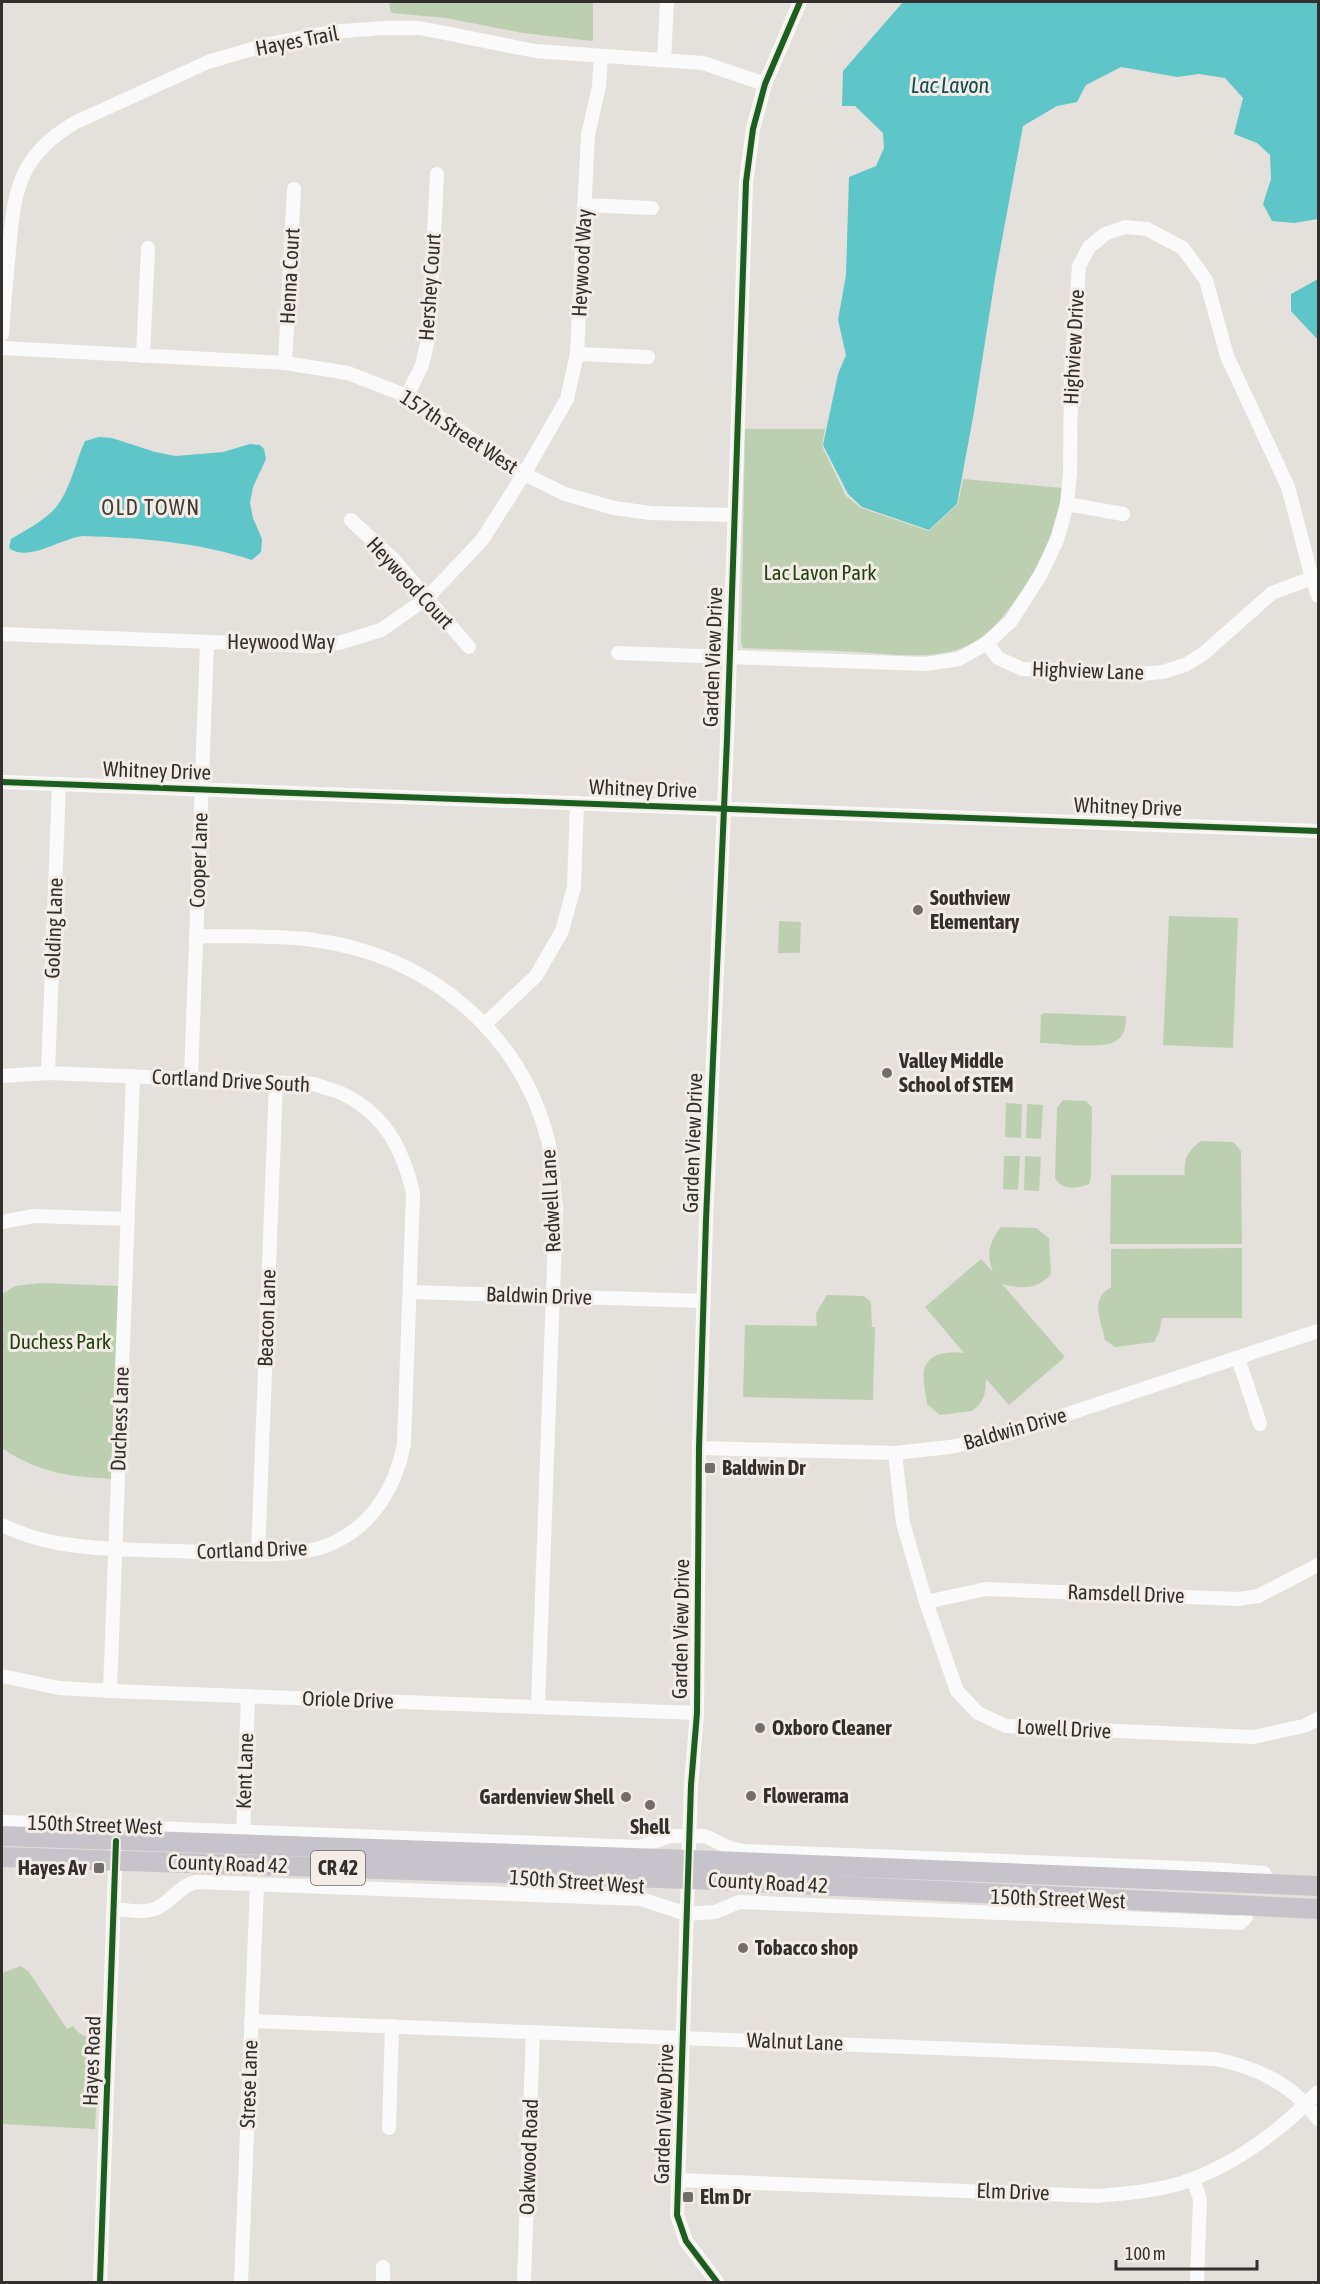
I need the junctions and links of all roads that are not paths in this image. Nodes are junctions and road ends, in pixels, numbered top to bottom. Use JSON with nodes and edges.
{"nodes":[{"id":1,"x":667,"y":2,"type":"edge"},
{"id":2,"x":800,"y":2,"type":"edge"},
{"id":3,"x":601,"y":57,"type":"junction"},
{"id":4,"x":664,"y":59,"type":"junction"},
{"id":5,"x":765,"y":84,"type":"junction"},
{"id":6,"x":437,"y":174,"type":"dead end"},
{"id":7,"x":294,"y":189,"type":"dead end"},
{"id":8,"x":584,"y":205,"type":"junction"},
{"id":9,"x":652,"y":208,"type":"dead end"},
{"id":10,"x":148,"y":248,"type":"dead end"},
{"id":11,"x":2,"y":334,"type":"edge"},
{"id":12,"x":2,"y":348,"type":"edge"},
{"id":13,"x":577,"y":354,"type":"junction"},
{"id":14,"x":143,"y":356,"type":"junction"},
{"id":15,"x":648,"y":357,"type":"dead end"},
{"id":16,"x":285,"y":363,"type":"junction"},
{"id":17,"x":407,"y":396,"type":"junction"},
{"id":18,"x":524,"y":474,"type":"junction"},
{"id":19,"x":1067,"y":504,"type":"junction"},
{"id":20,"x":1123,"y":514,"type":"dead end"},
{"id":21,"x":735,"y":515,"type":"junction"},
{"id":22,"x":351,"y":520,"type":"dead end"},
{"id":23,"x":1312,"y":578,"type":"junction"},
{"id":24,"x":1318,"y":596,"type":"edge"},
{"id":25,"x":427,"y":598,"type":"junction"},
{"id":26,"x":2,"y":634,"type":"edge"},
{"id":27,"x":207,"y":642,"type":"junction"},
{"id":28,"x":987,"y":643,"type":"junction"},
{"id":29,"x":469,"y":647,"type":"dead end"},
{"id":30,"x":618,"y":653,"type":"dead end"},
{"id":31,"x":730,"y":657,"type":"junction"},
{"id":32,"x":2,"y":782,"type":"edge"},
{"id":33,"x":59,"y":784,"type":"junction"},
{"id":34,"x":202,"y":789,"type":"junction"},
{"id":35,"x":577,"y":803,"type":"junction"},
{"id":36,"x":724,"y":808,"type":"junction"},
{"id":37,"x":1318,"y":831,"type":"edge"},
{"id":38,"x":196,"y":936,"type":"junction"},
{"id":39,"x":485,"y":1024,"type":"junction"},
{"id":40,"x":48,"y":1073,"type":"junction"},
{"id":41,"x":2,"y":1076,"type":"edge"},
{"id":42,"x":133,"y":1076,"type":"junction"},
{"id":43,"x":191,"y":1078,"type":"junction"},
{"id":44,"x":276,"y":1082,"type":"junction"},
{"id":45,"x":128,"y":1219,"type":"junction"},
{"id":46,"x":2,"y":1222,"type":"edge"},
{"id":47,"x":411,"y":1292,"type":"junction"},
{"id":48,"x":553,"y":1297,"type":"junction"},
{"id":49,"x":704,"y":1301,"type":"junction"},
{"id":50,"x":1318,"y":1331,"type":"edge"},
{"id":51,"x":1238,"y":1358,"type":"junction"},
{"id":52,"x":1260,"y":1424,"type":"dead end"},
{"id":53,"x":699,"y":1448,"type":"junction"},
{"id":54,"x":895,"y":1453,"type":"junction"},
{"id":55,"x":2,"y":1526,"type":"edge"},
{"id":56,"x":116,"y":1549,"type":"junction"},
{"id":57,"x":258,"y":1554,"type":"junction"},
{"id":58,"x":1318,"y":1565,"type":"edge"},
{"id":59,"x":926,"y":1602,"type":"junction"},
{"id":60,"x":2,"y":1676,"type":"edge"},
{"id":61,"x":110,"y":1691,"type":"junction"},
{"id":62,"x":248,"y":1696,"type":"junction"},
{"id":63,"x":538,"y":1707,"type":"junction"},
{"id":64,"x":697,"y":1713,"type":"junction"},
{"id":65,"x":1318,"y":1719,"type":"edge"},
{"id":66,"x":2,"y":1822,"type":"edge"},
{"id":67,"x":2,"y":1836,"type":"edge"},
{"id":68,"x":690,"y":1837,"type":"junction"},
{"id":69,"x":243,"y":1838,"type":"junction"},
{"id":70,"x":115,"y":1851,"type":"junction"},
{"id":71,"x":2,"y":1857,"type":"edge"},
{"id":72,"x":689,"y":1870,"type":"junction"},
{"id":73,"x":1269,"y":1884,"type":"junction"},
{"id":74,"x":257,"y":1885,"type":"junction"},
{"id":75,"x":1318,"y":1886,"type":"edge"},
{"id":76,"x":1247,"y":1906,"type":"junction"},
{"id":77,"x":114,"y":1909,"type":"junction"},
{"id":78,"x":1318,"y":1910,"type":"edge"},
{"id":79,"x":687,"y":1914,"type":"junction"},
{"id":80,"x":251,"y":2021,"type":"junction"},
{"id":81,"x":392,"y":2026,"type":"junction"},
{"id":82,"x":534,"y":2032,"type":"junction"},
{"id":83,"x":683,"y":2037,"type":"junction"},
{"id":84,"x":1318,"y":2092,"type":"edge"},
{"id":85,"x":1307,"y":2103,"type":"junction"},
{"id":86,"x":1318,"y":2119,"type":"edge"},
{"id":87,"x":389,"y":2128,"type":"dead end"},
{"id":88,"x":1193,"y":2179,"type":"junction"},
{"id":89,"x":677,"y":2180,"type":"junction"},
{"id":90,"x":383,"y":2267,"type":"dead end"},
{"id":91,"x":100,"y":2283,"type":"edge"},
{"id":92,"x":242,"y":2283,"type":"edge"},
{"id":93,"x":383,"y":2283,"type":"edge"},
{"id":94,"x":524,"y":2283,"type":"edge"},
{"id":95,"x":717,"y":2283,"type":"edge"},
{"id":96,"x":1197,"y":2283,"type":"edge"}],
"edges":[{"from":1,"to":4,"type":"street"},
{"from":2,"to":5,"type":"street","name":"Garden View Drive"},
{"from":3,"to":4,"type":"street","name":"Hayes Trail"},
{"from":3,"to":8,"type":"street","name":"Heywood Way"},
{"from":3,"to":11,"type":"street","name":"Hayes Trail"},
{"from":4,"to":5,"type":"street","name":"Hayes Trail"},
{"from":5,"to":21,"type":"street","name":"Garden View Drive"},
{"from":6,"to":17,"type":"street","name":"Hershey Court"},
{"from":7,"to":16,"type":"street","name":"Henna Court"},
{"from":8,"to":9,"type":"street"},
{"from":8,"to":13,"type":"street","name":"Heywood Way"},
{"from":10,"to":14,"type":"street"},
{"from":12,"to":14,"type":"street","name":"157th Street West"},
{"from":13,"to":15,"type":"street"},
{"from":13,"to":18,"type":"street","name":"Heywood Way"},
{"from":14,"to":16,"type":"street","name":"157th Street West"},
{"from":16,"to":17,"type":"street","name":"157th Street West"},
{"from":17,"to":18,"type":"street","name":"157th Street West"},
{"from":18,"to":21,"type":"street","name":"157th Street West"},
{"from":18,"to":25,"type":"street","name":"Heywood Way"},
{"from":19,"to":20,"type":"street"},
{"from":19,"to":23,"type":"street","name":"Highview Drive"},
{"from":19,"to":28,"type":"street","name":"Highview Drive"},
{"from":21,"to":31,"type":"street","name":"Garden View Drive"},
{"from":22,"to":25,"type":"street","name":"Heywood Court"},
{"from":23,"to":24,"type":"street","name":"Highview Drive"},
{"from":23,"to":28,"type":"street","name":"Highview Lane"},
{"from":25,"to":27,"type":"street","name":"Heywood Way"},
{"from":25,"to":29,"type":"street","name":"Heywood Court"},
{"from":26,"to":27,"type":"street","name":"Heywood Way"},
{"from":27,"to":34,"type":"street","name":"Cooper Lane"},
{"from":28,"to":31,"type":"street","name":"Highview Drive"},
{"from":30,"to":31,"type":"street","name":"Highview Drive"},
{"from":31,"to":36,"type":"street","name":"Garden View Drive"},
{"from":32,"to":33,"type":"street","name":"Whitney Drive"},
{"from":33,"to":34,"type":"street","name":"Whitney Drive"},
{"from":33,"to":40,"type":"street","name":"Golding Lane"},
{"from":34,"to":35,"type":"street","name":"Whitney Drive"},
{"from":34,"to":38,"type":"street","name":"Cooper Lane"},
{"from":35,"to":36,"type":"street","name":"Whitney Drive"},
{"from":35,"to":39,"type":"street"},
{"from":36,"to":37,"type":"street","name":"Whitney Drive"},
{"from":36,"to":49,"type":"street","name":"Garden View Drive"},
{"from":38,"to":39,"type":"street","name":"Redwell Lane"},
{"from":38,"to":43,"type":"street","name":"Cooper Lane"},
{"from":39,"to":48,"type":"street","name":"Redwell Lane"},
{"from":40,"to":41,"type":"street","name":"Cortland Drive South"},
{"from":40,"to":42,"type":"street","name":"Cortland Drive South"},
{"from":42,"to":43,"type":"street","name":"Cortland Drive South"},
{"from":42,"to":45,"type":"street","name":"Duchess Lane"},
{"from":43,"to":44,"type":"street","name":"Cortland Drive South"},
{"from":44,"to":47,"type":"street","name":"Cortland Drive South"},
{"from":44,"to":57,"type":"street","name":"Beacon Lane"},
{"from":45,"to":46,"type":"street"},
{"from":45,"to":56,"type":"street","name":"Duchess Lane"},
{"from":47,"to":48,"type":"street","name":"Baldwin Drive"},
{"from":47,"to":57,"type":"street","name":"Cortland Drive"},
{"from":48,"to":49,"type":"street","name":"Baldwin Drive"},
{"from":48,"to":63,"type":"street","name":"Redwell Lane"},
{"from":49,"to":53,"type":"street","name":"Garden View Drive"},
{"from":50,"to":51,"type":"street","name":"Baldwin Drive"},
{"from":51,"to":52,"type":"street"},
{"from":51,"to":54,"type":"street","name":"Baldwin Drive"},
{"from":53,"to":54,"type":"street","name":"Baldwin Drive"},
{"from":53,"to":64,"type":"street","name":"Garden View Drive"},
{"from":54,"to":59,"type":"street","name":"Lowell Drive"},
{"from":55,"to":56,"type":"street","name":"Cortland Drive"},
{"from":56,"to":57,"type":"street","name":"Cortland Drive"},
{"from":56,"to":61,"type":"street","name":"Duchess Lane"},
{"from":58,"to":59,"type":"street","name":"Ramsdell Drive"},
{"from":59,"to":65,"type":"street","name":"Lowell Drive"},
{"from":60,"to":61,"type":"street","name":"Oriole Drive"},
{"from":61,"to":62,"type":"street","name":"Oriole Drive"},
{"from":62,"to":63,"type":"street","name":"Oriole Drive"},
{"from":62,"to":69,"type":"street","name":"Kent Lane"},
{"from":63,"to":64,"type":"street","name":"Oriole Drive"},
{"from":64,"to":68,"type":"street","name":"Garden View Drive"},
{"from":66,"to":69,"type":"street","name":"150th Street West"},
{"from":67,"to":70,"type":"highway","name":"County Road 42","number":"CR 42"},
{"from":68,"to":69,"type":"street","name":"150th Street West"},
{"from":68,"to":72,"type":"street","name":"Garden View Drive"},
{"from":68,"to":73,"type":"street","name":"150th Street West"},
{"from":69,"to":70,"type":"highway","name":"County Road 42","number":"CR 42"},
{"from":69,"to":72,"type":"highway","name":"County Road 42","number":"CR 42"},
{"from":70,"to":71,"type":"highway","name":"County Road 42","number":"CR 42"},
{"from":70,"to":72,"type":"highway","name":"County Road 42","number":"CR 42"},
{"from":70,"to":77,"type":"street","name":"Hayes Road"},
{"from":72,"to":73,"type":"highway","name":"County Road 42","number":"CR 42"},
{"from":72,"to":76,"type":"highway","name":"County Road 42","number":"CR 42"},
{"from":72,"to":79,"type":"street","name":"Garden View Drive"},
{"from":73,"to":75,"type":"highway","name":"County Road 42","number":"CR 42"},
{"from":74,"to":77,"type":"street","name":"150th Street West"},
{"from":74,"to":79,"type":"street","name":"150th Street West"},
{"from":74,"to":80,"type":"street","name":"Strese Lane"},
{"from":76,"to":78,"type":"highway","name":"County Road 42","number":"CR 42"},
{"from":76,"to":79,"type":"street","name":"150th Street West"},
{"from":77,"to":91,"type":"street","name":"Hayes Road"},
{"from":79,"to":83,"type":"street","name":"Garden View Drive"},
{"from":80,"to":81,"type":"street","name":"Walnut Lane"},
{"from":80,"to":92,"type":"street","name":"Strese Lane"},
{"from":81,"to":82,"type":"street","name":"Walnut Lane"},
{"from":81,"to":87,"type":"street"},
{"from":82,"to":83,"type":"street","name":"Walnut Lane"},
{"from":82,"to":94,"type":"street","name":"Oakwood Road"},
{"from":83,"to":85,"type":"street","name":"Walnut Lane"},
{"from":83,"to":89,"type":"street","name":"Garden View Drive"},
{"from":84,"to":85,"type":"street","name":"Elm Drive"},
{"from":85,"to":86,"type":"street","name":"Walnut Lane"},
{"from":85,"to":88,"type":"street","name":"Elm Drive"},
{"from":88,"to":89,"type":"street","name":"Elm Drive"},
{"from":88,"to":96,"type":"street"},
{"from":89,"to":95,"type":"street","name":"Garden View Drive"},
{"from":90,"to":93,"type":"street"}]}
